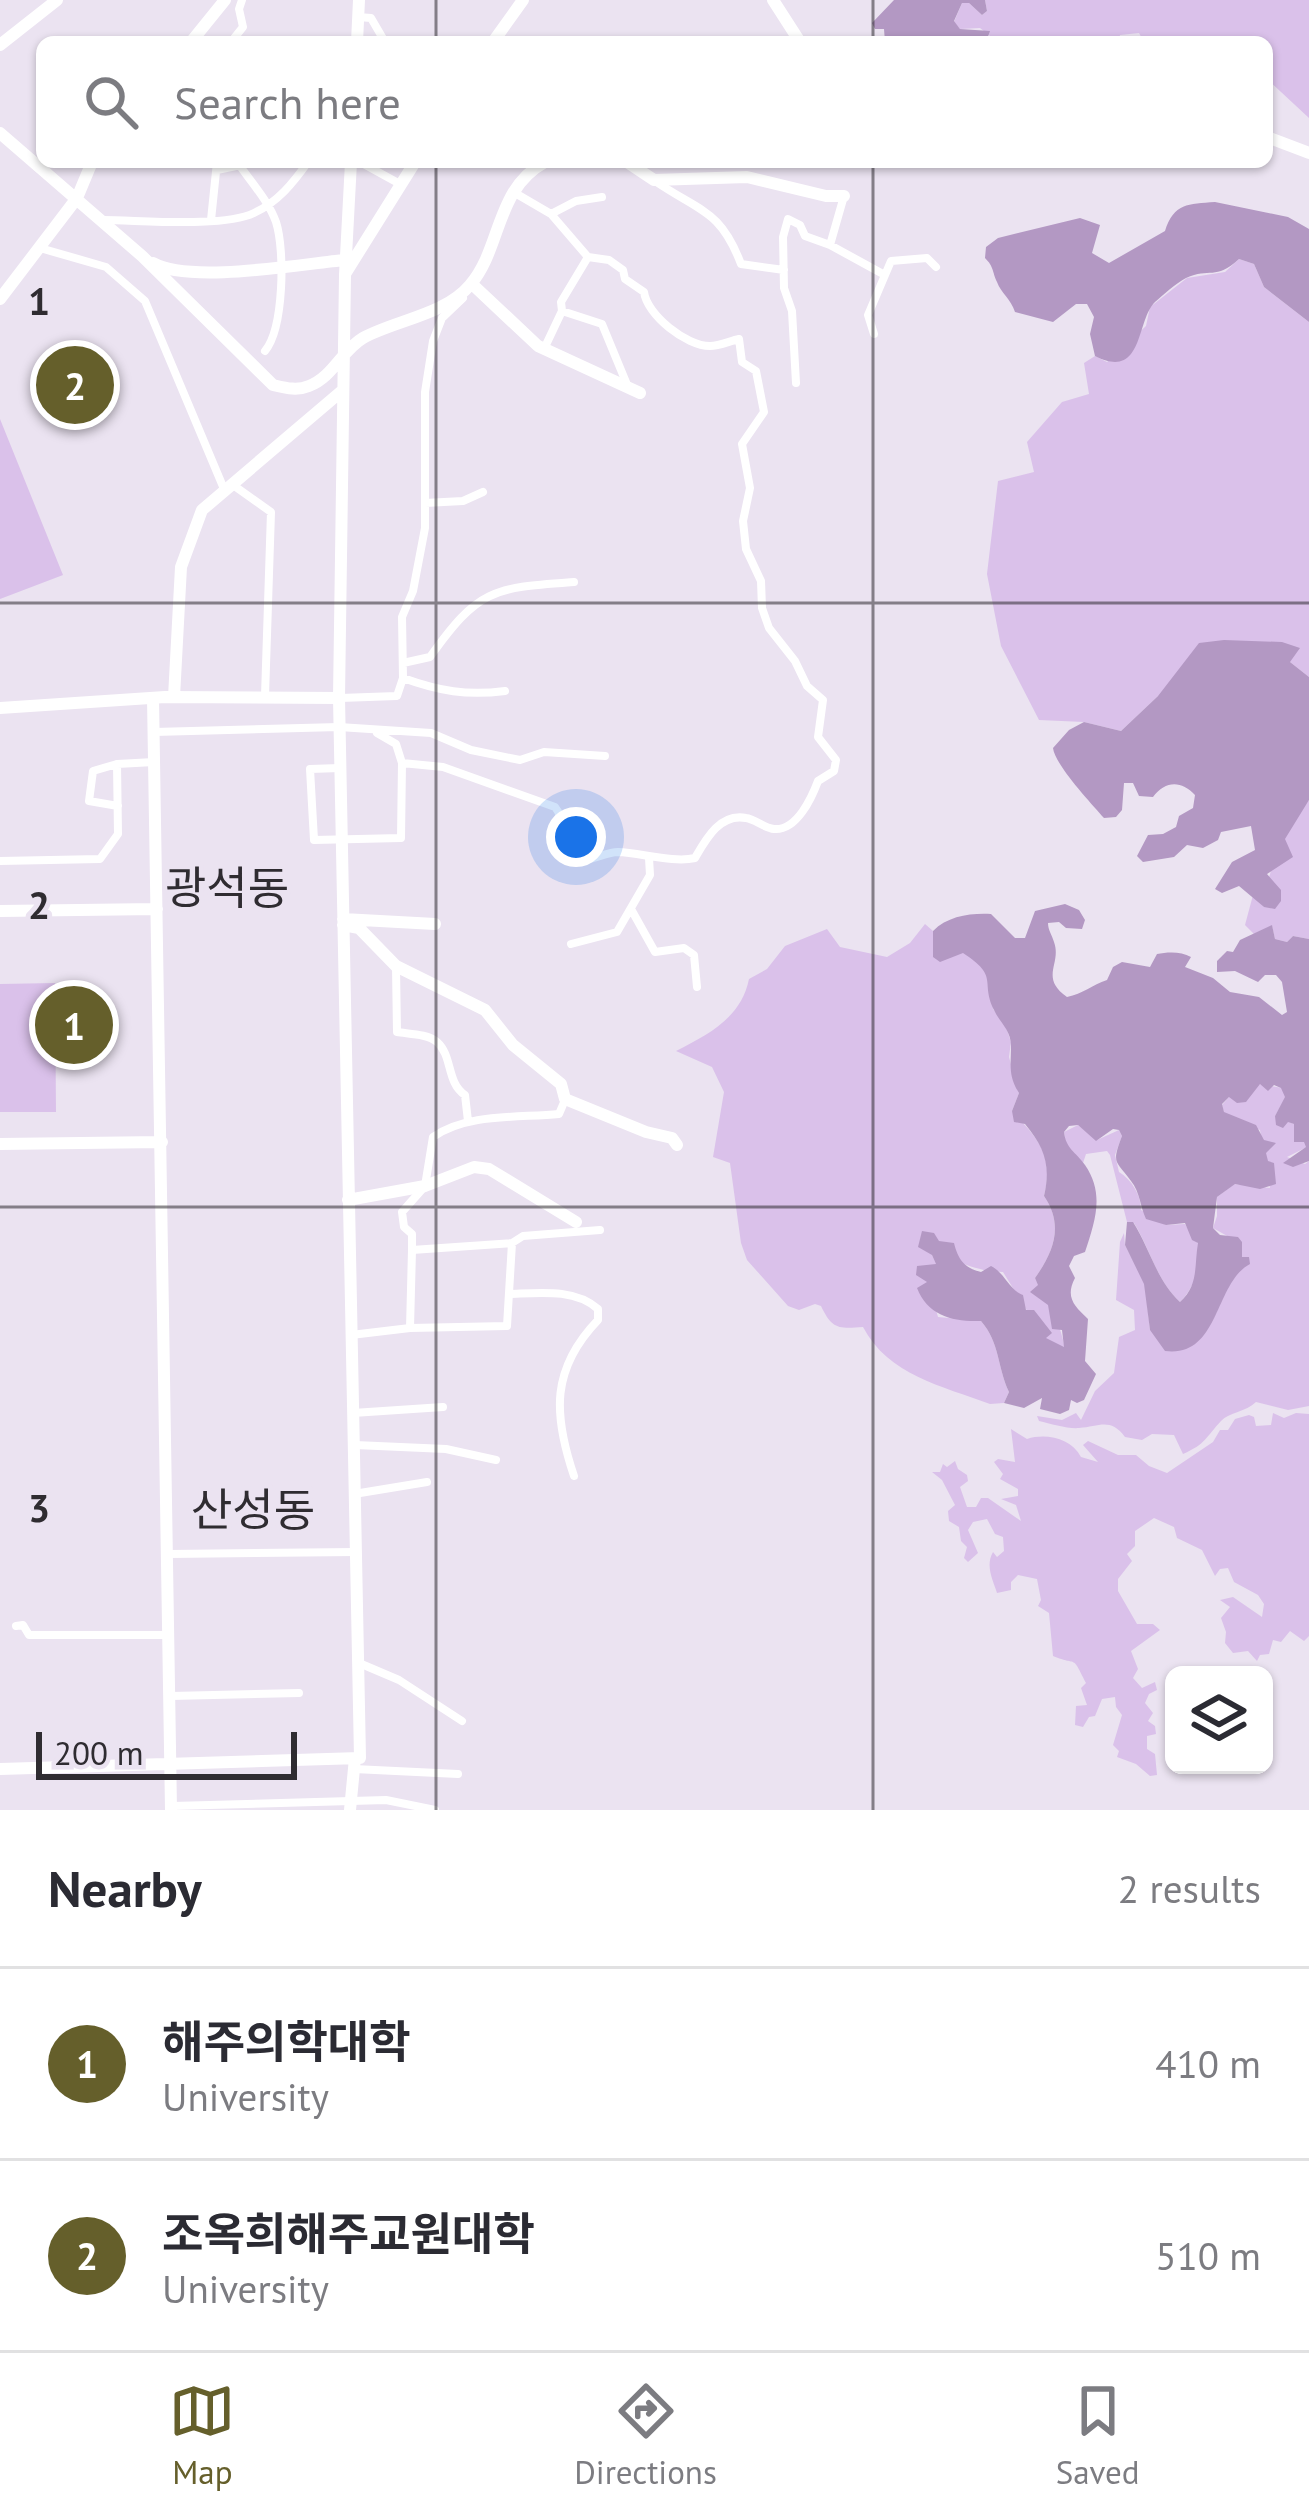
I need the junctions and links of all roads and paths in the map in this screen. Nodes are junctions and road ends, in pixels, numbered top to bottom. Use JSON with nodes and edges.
{"nodes":[{"id":1,"x":57,"y":0,"type":"edge"},
{"id":2,"x":225,"y":0,"type":"edge"},
{"id":3,"x":242,"y":0,"type":"edge"},
{"id":4,"x":359,"y":0,"type":"edge"},
{"id":5,"x":524,"y":0,"type":"edge"},
{"id":6,"x":773,"y":0,"type":"edge"},
{"id":7,"x":358,"y":17,"type":"junction"},
{"id":8,"x":196,"y":36,"type":"edge"},
{"id":9,"x":237,"y":36,"type":"edge"},
{"id":10,"x":357,"y":36,"type":"edge"},
{"id":11,"x":381,"y":36,"type":"edge"},
{"id":12,"x":497,"y":36,"type":"edge"},
{"id":13,"x":796,"y":36,"type":"edge"},
{"id":14,"x":0,"y":46,"type":"edge"},
{"id":15,"x":0,"y":133,"type":"edge"},
{"id":16,"x":1273,"y":139,"type":"edge"},
{"id":17,"x":1309,"y":153,"type":"edge"},
{"id":18,"x":36,"y":163,"type":"edge"},
{"id":19,"x":41,"y":168,"type":"edge"},
{"id":20,"x":90,"y":168,"type":"edge"},
{"id":21,"x":217,"y":168,"type":"edge"},
{"id":22,"x":241,"y":168,"type":"edge"},
{"id":23,"x":304,"y":168,"type":"edge"},
{"id":24,"x":354,"y":168,"type":"edge"},
{"id":25,"x":368,"y":168,"type":"edge"},
{"id":26,"x":412,"y":168,"type":"edge"},
{"id":27,"x":536,"y":168,"type":"edge"},
{"id":28,"x":636,"y":168,"type":"edge"},
{"id":29,"x":750,"y":168,"type":"edge"},
{"id":30,"x":747,"y":177,"type":"junction"},
{"id":31,"x":654,"y":180,"type":"junction"},
{"id":32,"x":401,"y":184,"type":"junction"},
{"id":33,"x":513,"y":192,"type":"junction"},
{"id":34,"x":844,"y":196,"type":"joint"},
{"id":35,"x":602,"y":197,"type":"dead end"},
{"id":36,"x":77,"y":198,"type":"junction"},
{"id":37,"x":267,"y":205,"type":"junction"},
{"id":38,"x":551,"y":214,"type":"junction"},
{"id":39,"x":102,"y":220,"type":"junction"},
{"id":40,"x":211,"y":220,"type":"junction"},
{"id":41,"x":830,"y":245,"type":"junction"},
{"id":42,"x":40,"y":248,"type":"junction"},
{"id":43,"x":142,"y":256,"type":"junction"},
{"id":44,"x":588,"y":257,"type":"junction"},
{"id":45,"x":279,"y":265,"type":"junction"},
{"id":46,"x":936,"y":266,"type":"dead end"},
{"id":47,"x":345,"y":267,"type":"junction"},
{"id":48,"x":784,"y":270,"type":"junction"},
{"id":49,"x":883,"y":274,"type":"junction"},
{"id":50,"x":474,"y":286,"type":"junction"},
{"id":51,"x":0,"y":299,"type":"edge"},
{"id":52,"x":562,"y":311,"type":"junction"},
{"id":53,"x":874,"y":334,"type":"dead end"},
{"id":54,"x":544,"y":349,"type":"junction"},
{"id":55,"x":266,"y":351,"type":"dead end"},
{"id":56,"x":344,"y":353,"type":"junction"},
{"id":57,"x":796,"y":383,"type":"dead end"},
{"id":58,"x":343,"y":390,"type":"junction"},
{"id":59,"x":634,"y":391,"type":"joint"},
{"id":60,"x":227,"y":486,"type":"junction"},
{"id":61,"x":483,"y":492,"type":"dead end"},
{"id":62,"x":425,"y":503,"type":"junction"},
{"id":63,"x":574,"y":582,"type":"dead end"},
{"id":64,"x":403,"y":663,"type":"junction"},
{"id":65,"x":403,"y":678,"type":"junction"},
{"id":66,"x":505,"y":691,"type":"dead end"},
{"id":67,"x":174,"y":697,"type":"junction"},
{"id":68,"x":153,"y":698,"type":"junction"},
{"id":69,"x":266,"y":698,"type":"junction"},
{"id":70,"x":339,"y":698,"type":"junction"},
{"id":71,"x":0,"y":708,"type":"edge"},
{"id":72,"x":339,"y":730,"type":"junction"},
{"id":73,"x":154,"y":732,"type":"junction"},
{"id":74,"x":604,"y":756,"type":"dead end"},
{"id":75,"x":154,"y":762,"type":"junction"},
{"id":76,"x":402,"y":763,"type":"junction"},
{"id":77,"x":117,"y":764,"type":"junction"},
{"id":78,"x":340,"y":768,"type":"junction"},
{"id":79,"x":118,"y":806,"type":"junction"},
{"id":80,"x":341,"y":838,"type":"junction"},
{"id":81,"x":649,"y":857,"type":"junction"},
{"id":82,"x":0,"y":860,"type":"edge"},
{"id":83,"x":158,"y":908,"type":"junction"},
{"id":84,"x":630,"y":909,"type":"junction"},
{"id":85,"x":0,"y":911,"type":"edge"},
{"id":86,"x":343,"y":922,"type":"junction"},
{"id":87,"x":435,"y":924,"type":"dead end"},
{"id":88,"x":571,"y":944,"type":"dead end"},
{"id":89,"x":396,"y":966,"type":"junction"},
{"id":90,"x":697,"y":987,"type":"dead end"},
{"id":91,"x":565,"y":1099,"type":"junction"},
{"id":92,"x":468,"y":1122,"type":"junction"},
{"id":93,"x":162,"y":1142,"type":"junction"},
{"id":94,"x":0,"y":1144,"type":"edge"},
{"id":95,"x":677,"y":1145,"type":"dead end"},
{"id":96,"x":425,"y":1186,"type":"junction"},
{"id":97,"x":349,"y":1200,"type":"junction"},
{"id":98,"x":576,"y":1222,"type":"dead end"},
{"id":99,"x":600,"y":1230,"type":"dead end"},
{"id":100,"x":512,"y":1244,"type":"junction"},
{"id":101,"x":412,"y":1250,"type":"junction"},
{"id":102,"x":509,"y":1294,"type":"junction"},
{"id":103,"x":410,"y":1328,"type":"junction"},
{"id":104,"x":351,"y":1335,"type":"junction"},
{"id":105,"x":443,"y":1407,"type":"dead end"},
{"id":106,"x":353,"y":1413,"type":"junction"},
{"id":107,"x":353,"y":1445,"type":"junction"},
{"id":108,"x":496,"y":1460,"type":"dead end"},
{"id":109,"x":574,"y":1476,"type":"dead end"},
{"id":110,"x":427,"y":1482,"type":"dead end"},
{"id":111,"x":354,"y":1494,"type":"junction"},
{"id":112,"x":356,"y":1552,"type":"junction"},
{"id":113,"x":169,"y":1553,"type":"junction"},
{"id":114,"x":16,"y":1625,"type":"dead end"},
{"id":115,"x":170,"y":1635,"type":"junction"},
{"id":116,"x":358,"y":1663,"type":"junction"},
{"id":117,"x":299,"y":1693,"type":"dead end"},
{"id":118,"x":171,"y":1696,"type":"junction"},
{"id":119,"x":462,"y":1721,"type":"dead end"},
{"id":120,"x":172,"y":1764,"type":"junction"},
{"id":121,"x":355,"y":1764,"type":"junction"},
{"id":122,"x":0,"y":1769,"type":"edge"},
{"id":123,"x":458,"y":1774,"type":"dead end"},
{"id":124,"x":351,"y":1805,"type":"edge"},
{"id":125,"x":172,"y":1808,"type":"edge"},
{"id":126,"x":435,"y":1810,"type":"edge"}],
"edges":[{"from":1,"to":14,"type":"street"},
{"from":2,"to":8,"type":"street"},
{"from":3,"to":9,"type":"street"},
{"from":4,"to":7,"type":"street"},
{"from":5,"to":12,"type":"street"},
{"from":6,"to":13,"type":"street"},
{"from":7,"to":10,"type":"street"},
{"from":7,"to":11,"type":"street"},
{"from":15,"to":18,"type":"street"},
{"from":16,"to":17,"type":"street"},
{"from":19,"to":36,"type":"street"},
{"from":20,"to":36,"type":"street"},
{"from":21,"to":40,"type":"street"},
{"from":22,"to":37,"type":"street"},
{"from":23,"to":37,"type":"street"},
{"from":24,"to":47,"type":"street"},
{"from":25,"to":32,"type":"street"},
{"from":26,"to":32,"type":"street"},
{"from":27,"to":33,"type":"street"},
{"from":28,"to":31,"type":"street"},
{"from":29,"to":30,"type":"street"},
{"from":30,"to":31,"type":"street"},
{"from":30,"to":34,"type":"street"},
{"from":31,"to":48,"type":"street"},
{"from":32,"to":47,"type":"street"},
{"from":33,"to":38,"type":"street"},
{"from":33,"to":50,"type":"street"},
{"from":34,"to":41,"type":"street"},
{"from":35,"to":38,"type":"street"},
{"from":36,"to":39,"type":"street"},
{"from":36,"to":42,"type":"street"},
{"from":37,"to":40,"type":"street"},
{"from":37,"to":45,"type":"street"},
{"from":38,"to":44,"type":"street"},
{"from":39,"to":40,"type":"street"},
{"from":39,"to":43,"type":"street"},
{"from":41,"to":48,"type":"street"},
{"from":41,"to":49,"type":"street"},
{"from":42,"to":51,"type":"street"},
{"from":42,"to":60,"type":"street"},
{"from":43,"to":45,"type":"street"},
{"from":43,"to":56,"type":"street"},
{"from":44,"to":52,"type":"street"},
{"from":44,"to":81,"type":"street"},
{"from":45,"to":47,"type":"street"},
{"from":45,"to":55,"type":"street"},
{"from":46,"to":49,"type":"street"},
{"from":47,"to":56,"type":"street"},
{"from":48,"to":57,"type":"street"},
{"from":49,"to":53,"type":"street"},
{"from":50,"to":54,"type":"street"},
{"from":50,"to":56,"type":"street"},
{"from":50,"to":62,"type":"street"},
{"from":52,"to":54,"type":"street"},
{"from":52,"to":59,"type":"street"},
{"from":54,"to":59,"type":"street"},
{"from":56,"to":58,"type":"street"},
{"from":58,"to":60,"type":"street"},
{"from":58,"to":70,"type":"street"},
{"from":60,"to":67,"type":"street"},
{"from":60,"to":69,"type":"street"},
{"from":61,"to":62,"type":"street"},
{"from":62,"to":64,"type":"street"},
{"from":63,"to":64,"type":"street"},
{"from":64,"to":65,"type":"street"},
{"from":65,"to":66,"type":"street"},
{"from":65,"to":70,"type":"street"},
{"from":67,"to":68,"type":"street"},
{"from":67,"to":69,"type":"street"},
{"from":68,"to":71,"type":"street"},
{"from":68,"to":73,"type":"street"},
{"from":69,"to":70,"type":"street"},
{"from":70,"to":72,"type":"street"},
{"from":72,"to":73,"type":"street"},
{"from":72,"to":74,"type":"street"},
{"from":72,"to":76,"type":"street"},
{"from":72,"to":78,"type":"street"},
{"from":73,"to":75,"type":"street"},
{"from":75,"to":77,"type":"street"},
{"from":75,"to":83,"type":"street"},
{"from":76,"to":80,"type":"street"},
{"from":76,"to":81,"type":"street"},
{"from":77,"to":79,"type":"street"},
{"from":77,"to":79,"type":"street"},
{"from":78,"to":80,"type":"street"},
{"from":78,"to":80,"type":"street"},
{"from":79,"to":82,"type":"street"},
{"from":80,"to":86,"type":"street"},
{"from":81,"to":84,"type":"street"},
{"from":83,"to":85,"type":"street"},
{"from":83,"to":93,"type":"street"},
{"from":84,"to":88,"type":"street"},
{"from":84,"to":90,"type":"street"},
{"from":86,"to":87,"type":"street"},
{"from":86,"to":89,"type":"street"},
{"from":86,"to":97,"type":"street"},
{"from":89,"to":91,"type":"street"},
{"from":89,"to":92,"type":"street"},
{"from":91,"to":92,"type":"street"},
{"from":91,"to":95,"type":"street"},
{"from":92,"to":96,"type":"street"},
{"from":93,"to":94,"type":"street"},
{"from":93,"to":113,"type":"street"},
{"from":96,"to":97,"type":"street"},
{"from":96,"to":98,"type":"street"},
{"from":96,"to":101,"type":"street"},
{"from":97,"to":104,"type":"street"},
{"from":99,"to":100,"type":"street"},
{"from":100,"to":101,"type":"street"},
{"from":100,"to":102,"type":"street"},
{"from":101,"to":103,"type":"street"},
{"from":102,"to":103,"type":"street"},
{"from":102,"to":109,"type":"street"},
{"from":103,"to":104,"type":"street"},
{"from":104,"to":106,"type":"street"},
{"from":105,"to":106,"type":"street"},
{"from":106,"to":107,"type":"street"},
{"from":107,"to":108,"type":"street"},
{"from":107,"to":111,"type":"street"},
{"from":110,"to":111,"type":"street"},
{"from":111,"to":112,"type":"street"},
{"from":112,"to":113,"type":"street"},
{"from":112,"to":116,"type":"street"},
{"from":113,"to":115,"type":"street"},
{"from":114,"to":115,"type":"street"},
{"from":115,"to":118,"type":"street"},
{"from":116,"to":119,"type":"street"},
{"from":116,"to":121,"type":"street"},
{"from":117,"to":118,"type":"street"},
{"from":118,"to":120,"type":"street"},
{"from":120,"to":121,"type":"street"},
{"from":120,"to":122,"type":"street"},
{"from":120,"to":125,"type":"street"},
{"from":121,"to":123,"type":"street"},
{"from":121,"to":124,"type":"street"},
{"from":124,"to":125,"type":"street"},
{"from":124,"to":126,"type":"street"}]}
